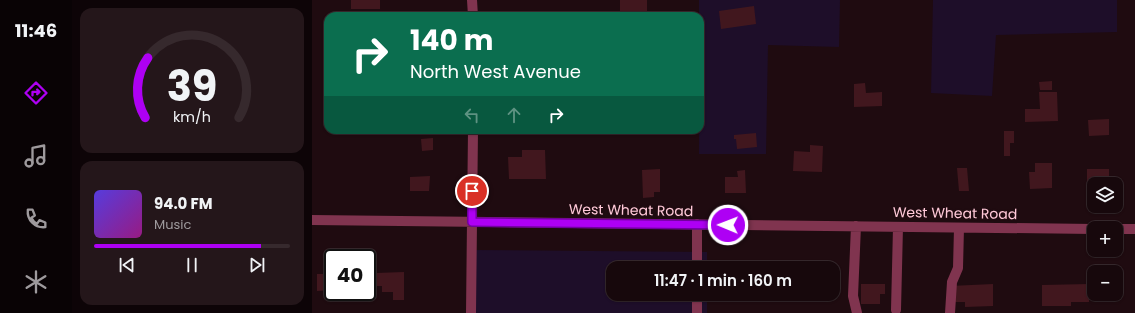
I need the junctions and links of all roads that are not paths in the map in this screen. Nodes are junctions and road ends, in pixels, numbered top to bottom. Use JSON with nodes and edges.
{"nodes":[{"id":1,"x":472,"y":0,"type":"edge"},
{"id":2,"x":473,"y":12,"type":"edge"},
{"id":3,"x":472,"y":134,"type":"edge"},
{"id":4,"x":312,"y":220,"type":"edge"},
{"id":5,"x":472,"y":222,"type":"junction"},
{"id":6,"x":697,"y":224,"type":"junction"},
{"id":7,"x":856,"y":226,"type":"junction"},
{"id":8,"x":898,"y":227,"type":"junction"},
{"id":9,"x":959,"y":228,"type":"junction"},
{"id":10,"x":1087,"y":229,"type":"edge"},
{"id":11,"x":1123,"y":229,"type":"edge"},
{"id":12,"x":1135,"y":229,"type":"edge"},
{"id":13,"x":697,"y":261,"type":"edge"},
{"id":14,"x":697,"y":301,"type":"edge"},
{"id":15,"x":895,"y":312,"type":"edge"},
{"id":16,"x":471,"y":313,"type":"edge"},
{"id":17,"x":697,"y":313,"type":"edge"},
{"id":18,"x":857,"y":313,"type":"edge"},
{"id":19,"x":950,"y":313,"type":"edge"}],
"edges":[{"from":1,"to":2,"type":"street"},
{"from":3,"to":5,"type":"street"},
{"from":4,"to":5,"type":"street","name":"West Wheat Road"},
{"from":5,"to":6,"type":"street","name":"West Wheat Road"},
{"from":5,"to":16,"type":"street"},
{"from":6,"to":7,"type":"street","name":"West Wheat Road"},
{"from":6,"to":13,"type":"street"},
{"from":7,"to":8,"type":"street","name":"West Wheat Road"},
{"from":7,"to":18,"type":"street"},
{"from":8,"to":9,"type":"street","name":"West Wheat Road"},
{"from":8,"to":15,"type":"street"},
{"from":9,"to":10,"type":"street","name":"West Wheat Road"},
{"from":9,"to":19,"type":"street"},
{"from":11,"to":12,"type":"street"},
{"from":14,"to":17,"type":"street"}]}
